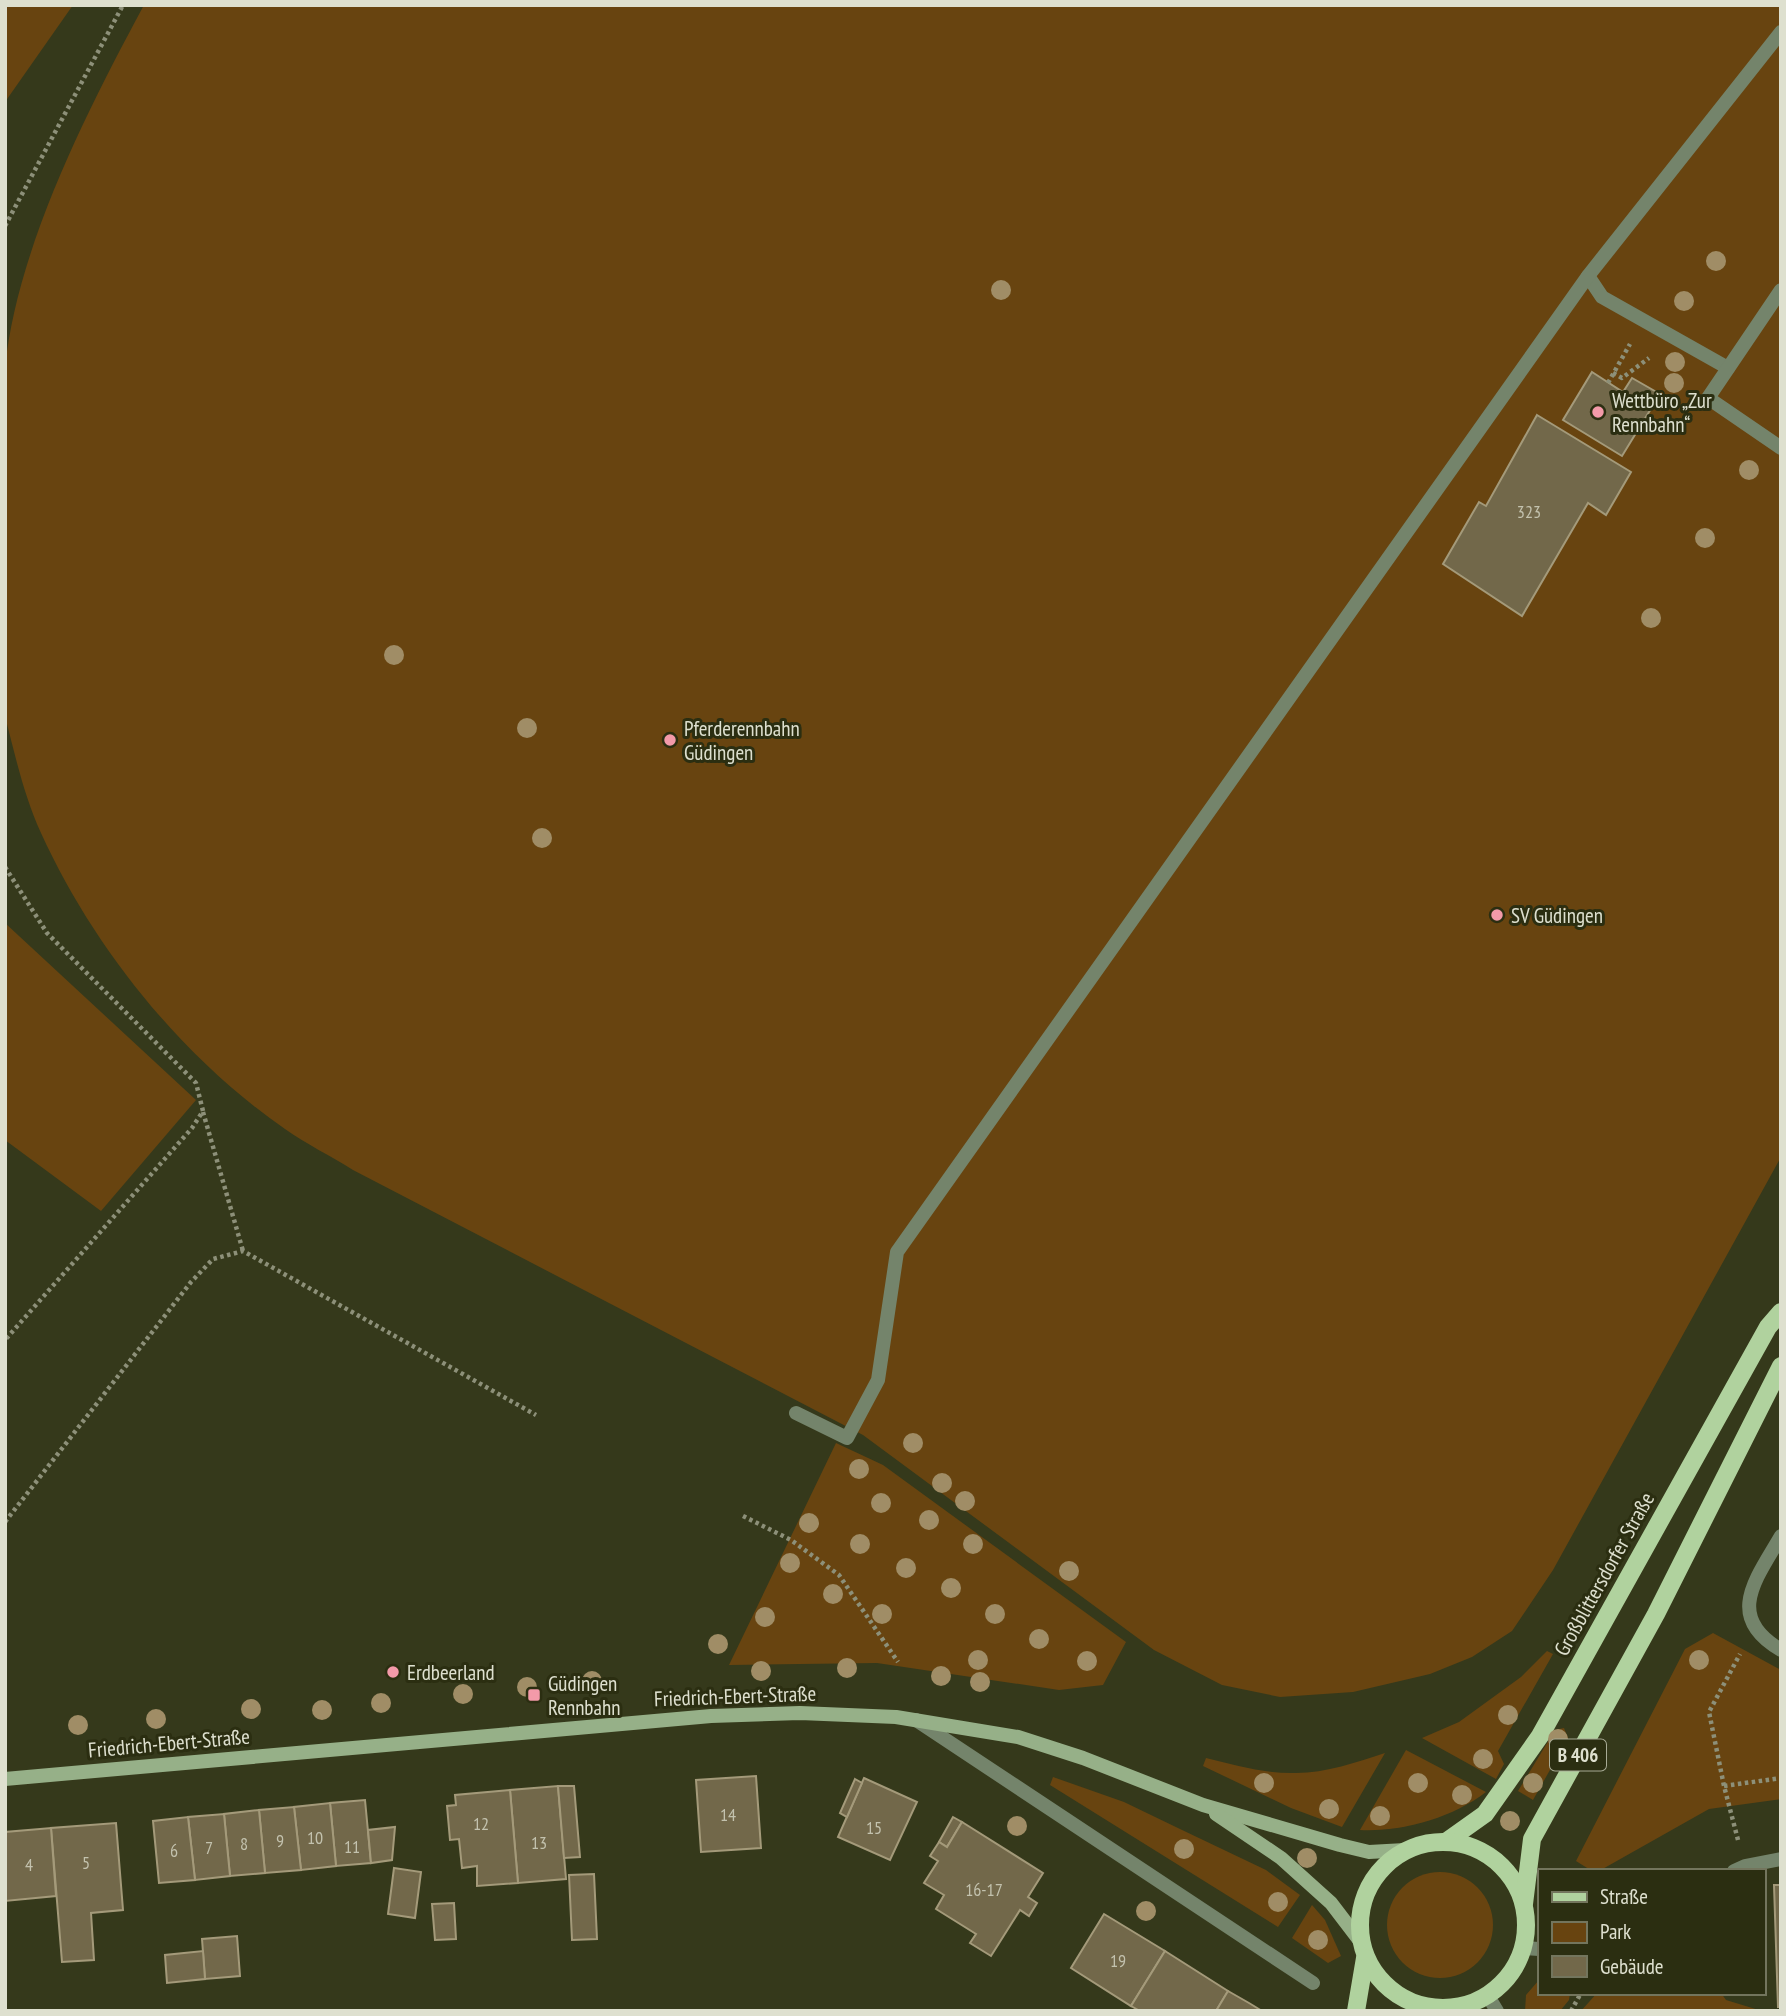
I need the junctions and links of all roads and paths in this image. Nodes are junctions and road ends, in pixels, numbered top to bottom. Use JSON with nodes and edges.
{"nodes":[{"id":1,"x":123,"y":5,"type":"edge"},
{"id":2,"x":1781,"y":32,"type":"edge"},
{"id":3,"x":5,"y":226,"type":"edge"},
{"id":4,"x":1588,"y":276,"type":"junction"},
{"id":5,"x":1781,"y":289,"type":"edge"},
{"id":6,"x":1621,"y":359,"type":"dead end"},
{"id":7,"x":1728,"y":369,"type":"junction"},
{"id":8,"x":1613,"y":373,"type":"junction"},
{"id":9,"x":1622,"y":379,"type":"dead end"},
{"id":10,"x":1608,"y":383,"type":"dead end"},
{"id":11,"x":1781,"y":448,"type":"edge"},
{"id":12,"x":5,"y":867,"type":"edge"},
{"id":13,"x":203,"y":1111,"type":"junction"},
{"id":14,"x":243,"y":1251,"type":"junction"},
{"id":15,"x":1781,"y":1312,"type":"edge"},
{"id":16,"x":5,"y":1340,"type":"edge"},
{"id":17,"x":1781,"y":1366,"type":"edge"},
{"id":18,"x":796,"y":1413,"type":"dead end"},
{"id":19,"x":536,"y":1415,"type":"dead end"},
{"id":20,"x":743,"y":1516,"type":"dead end"},
{"id":21,"x":5,"y":1522,"type":"edge"},
{"id":22,"x":1781,"y":1536,"type":"edge"},
{"id":23,"x":1753,"y":1628,"type":"junction"},
{"id":24,"x":1781,"y":1650,"type":"edge"},
{"id":25,"x":898,"y":1662,"type":"dead end"},
{"id":26,"x":915,"y":1720,"type":"junction"},
{"id":27,"x":1781,"y":1778,"type":"edge"},
{"id":28,"x":5,"y":1779,"type":"edge"},
{"id":29,"x":1724,"y":1786,"type":"junction"},
{"id":30,"x":1203,"y":1805,"type":"junction"},
{"id":31,"x":1447,"y":1841,"type":"junction"},
{"id":32,"x":1405,"y":1850,"type":"junction"},
{"id":33,"x":1781,"y":1859,"type":"edge"},
{"id":34,"x":1739,"y":1868,"type":"edge"},
{"id":35,"x":1524,"y":1904,"type":"junction"},
{"id":36,"x":1531,"y":1948,"type":"edge"},
{"id":37,"x":1363,"y":1949,"type":"junction"},
{"id":38,"x":1313,"y":1983,"type":"dead end"},
{"id":39,"x":1580,"y":1995,"type":"edge"},
{"id":40,"x":1493,"y":2003,"type":"edge"},
{"id":41,"x":1435,"y":2010,"type":"edge"},
{"id":42,"x":1356,"y":2011,"type":"edge"},
{"id":43,"x":1571,"y":2011,"type":"edge"}],
"edges":[{"from":1,"to":3,"type":"path"},
{"from":2,"to":4,"type":"street"},
{"from":4,"to":7,"type":"street"},
{"from":4,"to":18,"type":"street"},
{"from":5,"to":7,"type":"street"},
{"from":6,"to":8,"type":"path"},
{"from":7,"to":11,"type":"street"},
{"from":8,"to":9,"type":"path"},
{"from":8,"to":10,"type":"path"},
{"from":12,"to":13,"type":"path"},
{"from":13,"to":14,"type":"path"},
{"from":13,"to":16,"type":"path"},
{"from":14,"to":19,"type":"path"},
{"from":14,"to":21,"type":"path"},
{"from":15,"to":31,"type":"main road","name":"Großblittersdorfer Straße"},
{"from":17,"to":35,"type":"main road","number":"B 406"},
{"from":20,"to":25,"type":"path"},
{"from":22,"to":23,"type":"street"},
{"from":23,"to":24,"type":"street"},
{"from":23,"to":29,"type":"path"},
{"from":26,"to":28,"type":"main road","name":"Friedrich-Ebert-Straße"},
{"from":26,"to":30,"type":"main road","name":"Friedrich-Ebert-Straße"},
{"from":26,"to":38,"type":"street"},
{"from":27,"to":29,"type":"path"},
{"from":29,"to":34,"type":"path"},
{"from":30,"to":32,"type":"main road","name":"Friedrich-Ebert-Straße"},
{"from":30,"to":37,"type":"main road","name":"Friedrich-Ebert-Straße"},
{"from":31,"to":32,"type":"main road"},
{"from":31,"to":35,"type":"main road"},
{"from":32,"to":37,"type":"main road"},
{"from":33,"to":34,"type":"street"},
{"from":35,"to":36,"type":"main road"},
{"from":36,"to":40,"type":"main road"},
{"from":37,"to":41,"type":"main road"},
{"from":37,"to":42,"type":"main road"},
{"from":39,"to":43,"type":"path"},
{"from":40,"to":41,"type":"main road"}]}
